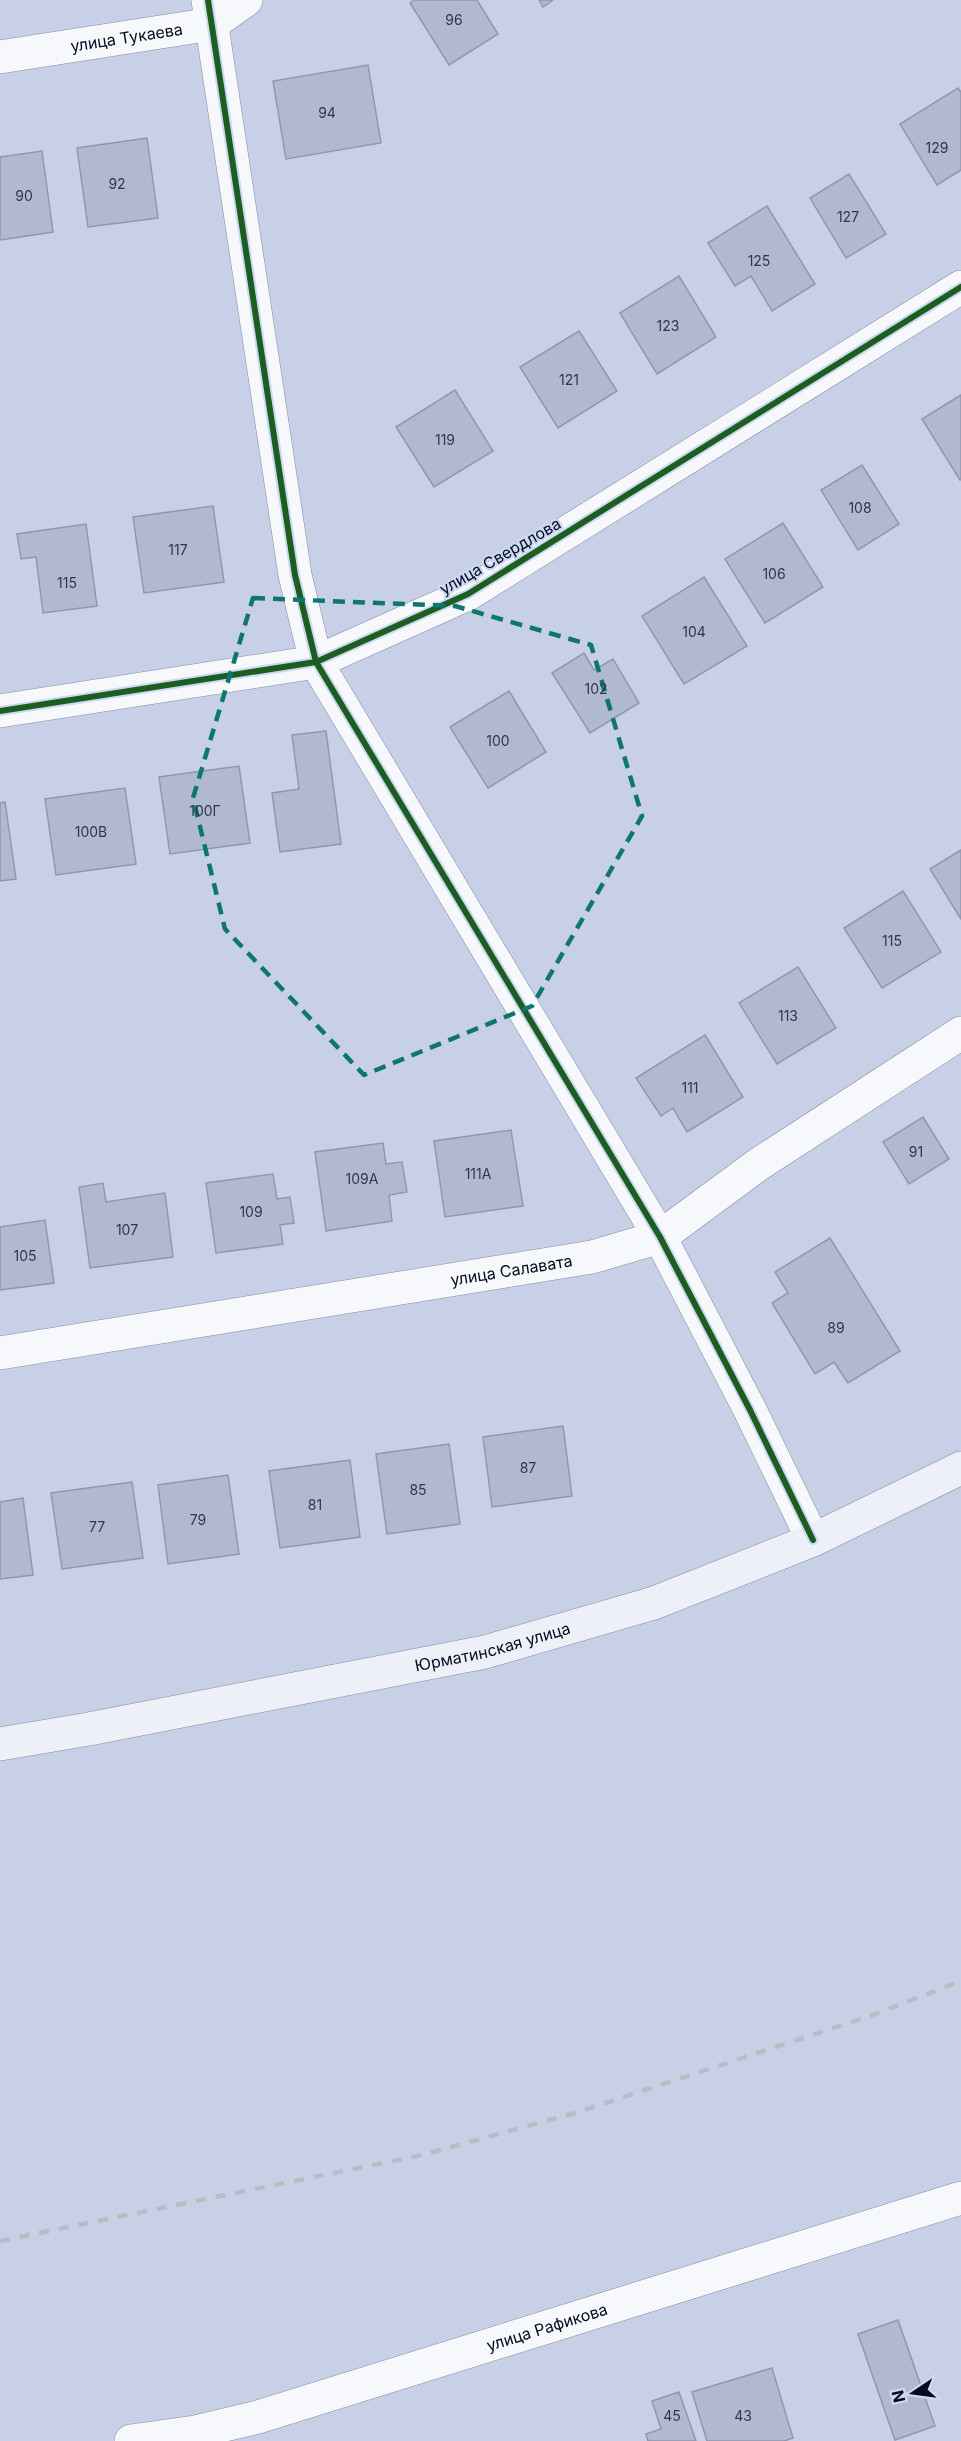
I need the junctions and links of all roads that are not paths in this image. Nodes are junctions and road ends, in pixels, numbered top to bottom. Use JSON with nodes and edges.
{"nodes":[{"id":1,"x":246,"y":0,"type":"edge"},
{"id":2,"x":210,"y":12,"type":"edge"},
{"id":3,"x":0,"y":57,"type":"edge"},
{"id":4,"x":961,"y":287,"type":"edge"},
{"id":5,"x":316,"y":662,"type":"junction"},
{"id":6,"x":0,"y":711,"type":"edge"},
{"id":7,"x":961,"y":1033,"type":"edge"},
{"id":8,"x":660,"y":1237,"type":"junction"},
{"id":9,"x":0,"y":1353,"type":"edge"},
{"id":10,"x":961,"y":1468,"type":"edge"},
{"id":11,"x":813,"y":1540,"type":"junction"},
{"id":12,"x":0,"y":1744,"type":"edge"},
{"id":13,"x":961,"y":2198,"type":"edge"},
{"id":14,"x":197,"y":2436,"type":"edge"},
{"id":15,"x":131,"y":2441,"type":"edge"}],
"edges":[{"from":1,"to":2,"type":"street","name":"улица Тукаева"},
{"from":2,"to":3,"type":"street","name":"улица Тукаева"},
{"from":2,"to":5,"type":"street"},
{"from":4,"to":5,"type":"street","name":"улица Свердлова"},
{"from":5,"to":6,"type":"street","name":"улица Свердлова"},
{"from":5,"to":8,"type":"street"},
{"from":7,"to":8,"type":"street","name":"улица Салавата"},
{"from":8,"to":9,"type":"street","name":"улица Салавата"},
{"from":8,"to":11,"type":"street"},
{"from":10,"to":11,"type":"main road","name":"Юрматинская улица"},
{"from":11,"to":12,"type":"main road","name":"Юрматинская улица"},
{"from":13,"to":14,"type":"street","name":"улица Рафикова"},
{"from":14,"to":15,"type":"street","name":"улица Рафикова"}]}
